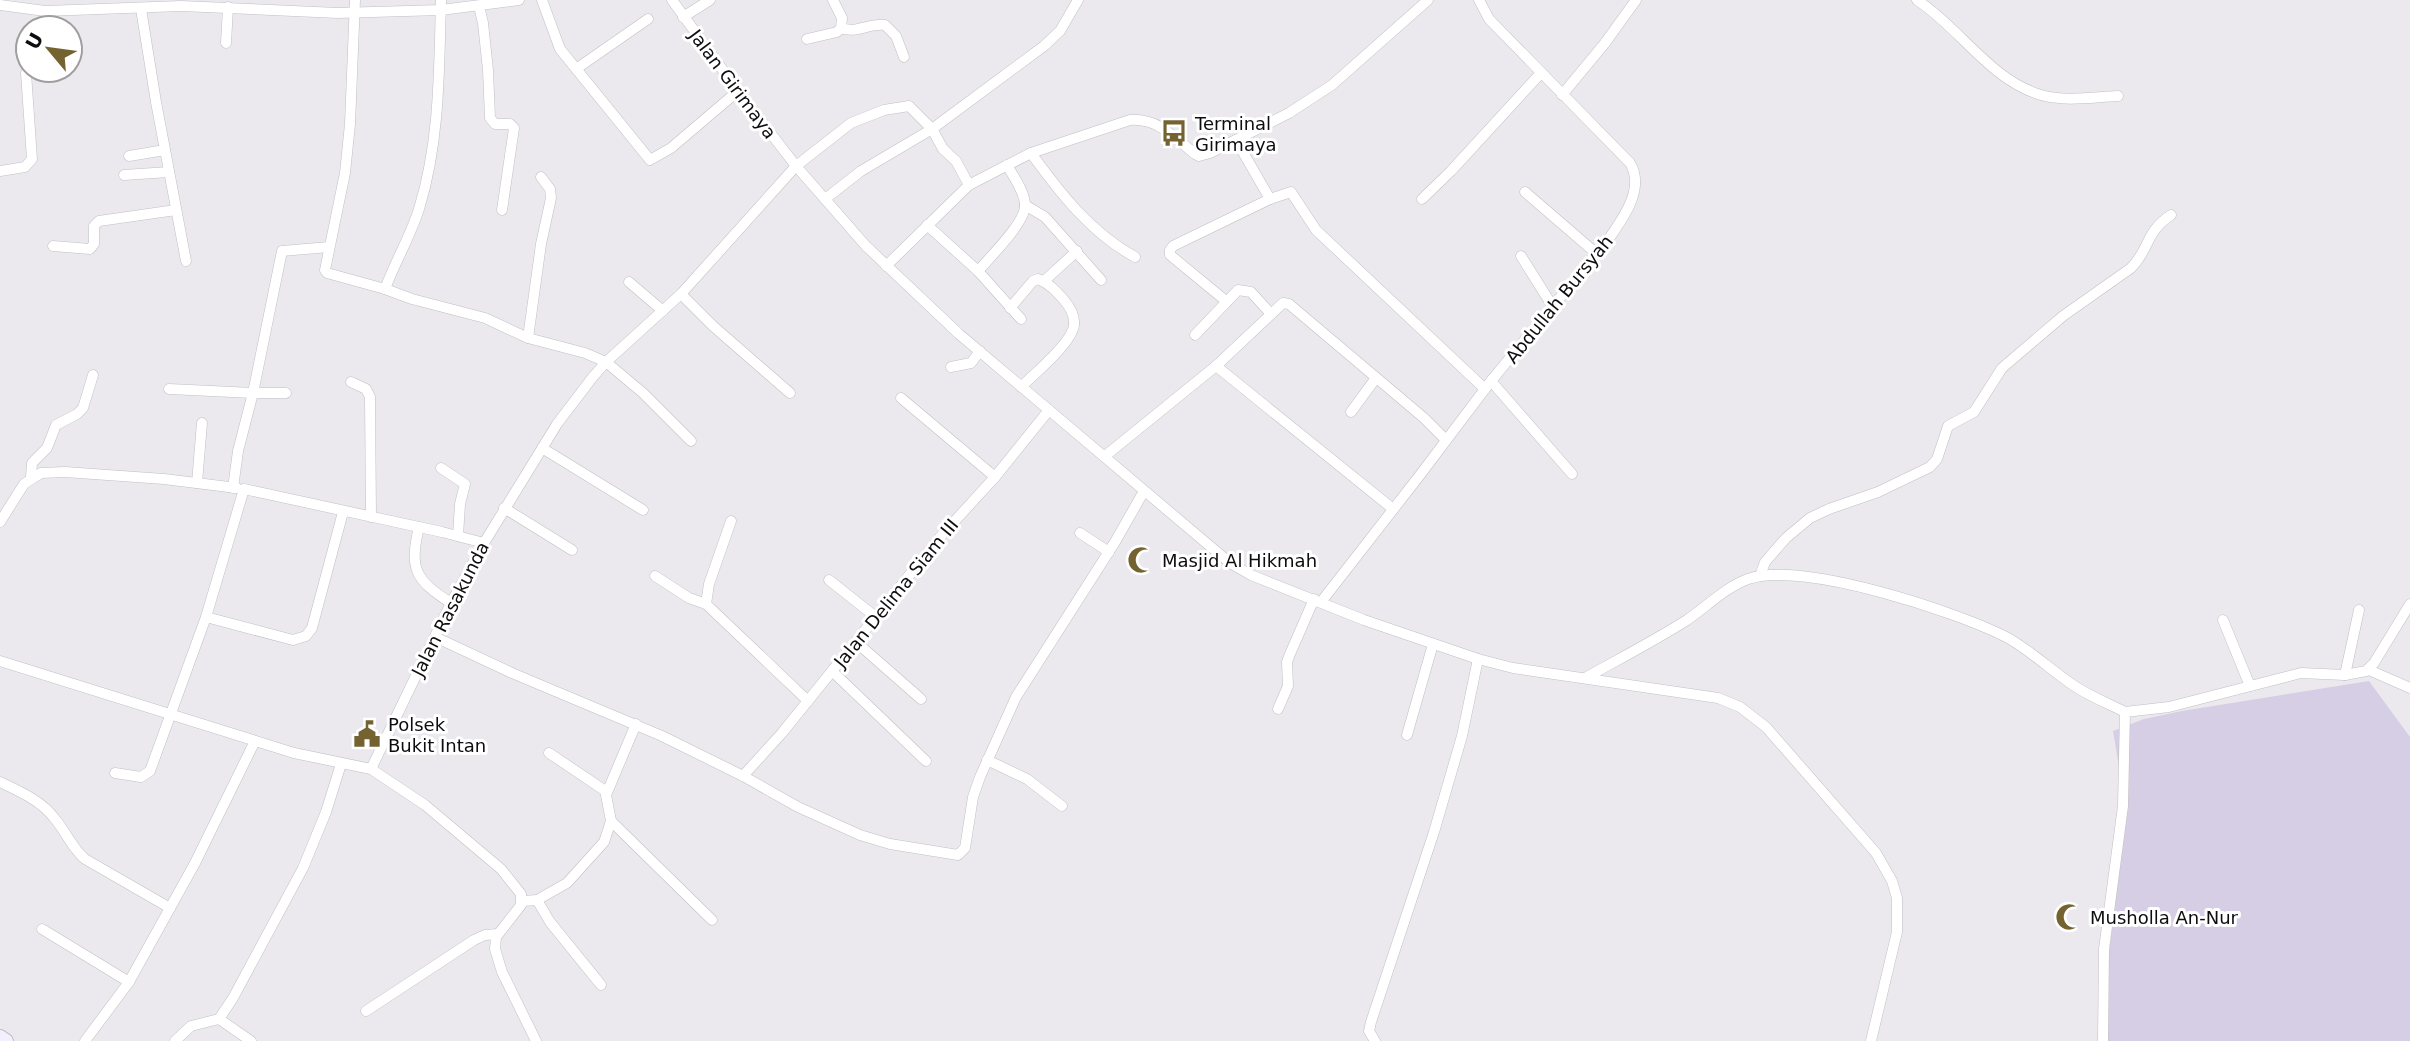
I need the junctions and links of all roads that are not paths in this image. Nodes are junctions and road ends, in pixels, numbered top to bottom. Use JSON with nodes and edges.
{"nodes":[{"id":1,"x":355,"y":0,"type":"edge"},
{"id":2,"x":519,"y":0,"type":"edge"},
{"id":3,"x":542,"y":0,"type":"edge"},
{"id":4,"x":672,"y":0,"type":"edge"},
{"id":5,"x":710,"y":0,"type":"edge"},
{"id":6,"x":833,"y":0,"type":"edge"},
{"id":7,"x":1078,"y":0,"type":"edge"},
{"id":8,"x":1428,"y":0,"type":"edge"},
{"id":9,"x":1479,"y":0,"type":"edge"},
{"id":10,"x":1636,"y":0,"type":"edge"},
{"id":11,"x":1917,"y":0,"type":"edge"},
{"id":12,"x":181,"y":3,"type":"edge"},
{"id":13,"x":5,"y":4,"type":"edge"},
{"id":14,"x":100,"y":5,"type":"edge"},
{"id":15,"x":269,"y":5,"type":"edge"},
{"id":16,"x":441,"y":5,"type":"edge"},
{"id":17,"x":479,"y":6,"type":"junction"},
{"id":18,"x":228,"y":8,"type":"junction"},
{"id":19,"x":141,"y":9,"type":"junction"},
{"id":20,"x":355,"y":12,"type":"junction"},
{"id":21,"x":683,"y":17,"type":"junction"},
{"id":22,"x":648,"y":19,"type":"dead end"},
{"id":23,"x":841,"y":28,"type":"junction"},
{"id":24,"x":807,"y":38,"type":"dead end"},
{"id":25,"x":226,"y":43,"type":"dead end"},
{"id":26,"x":904,"y":57,"type":"dead end"},
{"id":27,"x":576,"y":69,"type":"junction"},
{"id":28,"x":1540,"y":74,"type":"junction"},
{"id":29,"x":27,"y":84,"type":"edge"},
{"id":30,"x":738,"y":91,"type":"junction"},
{"id":31,"x":1562,"y":95,"type":"junction"},
{"id":32,"x":2118,"y":96,"type":"dead end"},
{"id":33,"x":932,"y":129,"type":"junction"},
{"id":34,"x":1236,"y":140,"type":"junction"},
{"id":35,"x":164,"y":150,"type":"junction"},
{"id":36,"x":1031,"y":153,"type":"junction"},
{"id":37,"x":130,"y":156,"type":"dead end"},
{"id":38,"x":1007,"y":165,"type":"junction"},
{"id":39,"x":796,"y":166,"type":"junction"},
{"id":40,"x":0,"y":171,"type":"edge"},
{"id":41,"x":169,"y":172,"type":"junction"},
{"id":42,"x":124,"y":175,"type":"dead end"},
{"id":43,"x":541,"y":177,"type":"dead end"},
{"id":44,"x":969,"y":185,"type":"junction"},
{"id":45,"x":1525,"y":192,"type":"dead end"},
{"id":46,"x":825,"y":198,"type":"junction"},
{"id":47,"x":1270,"y":199,"type":"junction"},
{"id":48,"x":1422,"y":199,"type":"dead end"},
{"id":49,"x":1025,"y":205,"type":"junction"},
{"id":50,"x":176,"y":210,"type":"junction"},
{"id":51,"x":502,"y":210,"type":"dead end"},
{"id":52,"x":2171,"y":215,"type":"dead end"},
{"id":53,"x":927,"y":225,"type":"junction"},
{"id":54,"x":53,"y":246,"type":"dead end"},
{"id":55,"x":329,"y":247,"type":"junction"},
{"id":56,"x":1077,"y":251,"type":"junction"},
{"id":57,"x":1597,"y":254,"type":"junction"},
{"id":58,"x":1521,"y":256,"type":"dead end"},
{"id":59,"x":1135,"y":257,"type":"dead end"},
{"id":60,"x":186,"y":261,"type":"dead end"},
{"id":61,"x":886,"y":266,"type":"junction"},
{"id":62,"x":978,"y":271,"type":"junction"},
{"id":63,"x":1101,"y":280,"type":"dead end"},
{"id":64,"x":1044,"y":281,"type":"junction"},
{"id":65,"x":629,"y":282,"type":"dead end"},
{"id":66,"x":385,"y":289,"type":"junction"},
{"id":67,"x":681,"y":294,"type":"junction"},
{"id":68,"x":1226,"y":301,"type":"junction"},
{"id":69,"x":1553,"y":307,"type":"junction"},
{"id":70,"x":1010,"y":308,"type":"junction"},
{"id":71,"x":663,"y":311,"type":"junction"},
{"id":72,"x":1271,"y":314,"type":"junction"},
{"id":73,"x":1021,"y":318,"type":"dead end"},
{"id":74,"x":1195,"y":335,"type":"dead end"},
{"id":75,"x":528,"y":338,"type":"junction"},
{"id":76,"x":980,"y":351,"type":"junction"},
{"id":77,"x":606,"y":362,"type":"junction"},
{"id":78,"x":1216,"y":366,"type":"junction"},
{"id":79,"x":951,"y":367,"type":"dead end"},
{"id":80,"x":93,"y":375,"type":"dead end"},
{"id":81,"x":1376,"y":378,"type":"junction"},
{"id":82,"x":351,"y":382,"type":"dead end"},
{"id":83,"x":1488,"y":385,"type":"junction"},
{"id":84,"x":1021,"y":387,"type":"junction"},
{"id":85,"x":169,"y":388,"type":"dead end"},
{"id":86,"x":253,"y":393,"type":"junction"},
{"id":87,"x":286,"y":393,"type":"dead end"},
{"id":88,"x":790,"y":393,"type":"dead end"},
{"id":89,"x":901,"y":398,"type":"dead end"},
{"id":90,"x":1049,"y":410,"type":"junction"},
{"id":91,"x":1351,"y":412,"type":"dead end"},
{"id":92,"x":202,"y":423,"type":"dead end"},
{"id":93,"x":1446,"y":440,"type":"junction"},
{"id":94,"x":691,"y":441,"type":"dead end"},
{"id":95,"x":542,"y":448,"type":"junction"},
{"id":96,"x":1105,"y":456,"type":"junction"},
{"id":97,"x":441,"y":468,"type":"dead end"},
{"id":98,"x":1572,"y":474,"type":"dead end"},
{"id":99,"x":31,"y":477,"type":"junction"},
{"id":100,"x":995,"y":477,"type":"junction"},
{"id":101,"x":197,"y":483,"type":"junction"},
{"id":102,"x":233,"y":488,"type":"junction"},
{"id":103,"x":244,"y":489,"type":"junction"},
{"id":104,"x":1144,"y":491,"type":"junction"},
{"id":105,"x":504,"y":508,"type":"junction"},
{"id":106,"x":1393,"y":509,"type":"junction"},
{"id":107,"x":643,"y":510,"type":"dead end"},
{"id":108,"x":342,"y":512,"type":"junction"},
{"id":109,"x":371,"y":517,"type":"junction"},
{"id":110,"x":731,"y":521,"type":"dead end"},
{"id":111,"x":0,"y":522,"type":"edge"},
{"id":112,"x":419,"y":527,"type":"junction"},
{"id":113,"x":1080,"y":533,"type":"dead end"},
{"id":114,"x":458,"y":536,"type":"junction"},
{"id":115,"x":484,"y":543,"type":"junction"},
{"id":116,"x":572,"y":550,"type":"dead end"},
{"id":117,"x":1109,"y":552,"type":"junction"},
{"id":118,"x":654,"y":576,"type":"dead end"},
{"id":119,"x":1760,"y":576,"type":"junction"},
{"id":120,"x":830,"y":580,"type":"dead end"},
{"id":121,"x":1318,"y":601,"type":"junction"},
{"id":122,"x":451,"y":603,"type":"junction"},
{"id":123,"x":706,"y":604,"type":"junction"},
{"id":124,"x":2410,"y":604,"type":"edge"},
{"id":125,"x":2359,"y":610,"type":"dead end"},
{"id":126,"x":206,"y":617,"type":"junction"},
{"id":127,"x":877,"y":618,"type":"junction"},
{"id":128,"x":2223,"y":620,"type":"dead end"},
{"id":129,"x":435,"y":637,"type":"junction"},
{"id":130,"x":856,"y":642,"type":"junction"},
{"id":131,"x":1433,"y":644,"type":"junction"},
{"id":132,"x":1478,"y":659,"type":"junction"},
{"id":133,"x":0,"y":661,"type":"edge"},
{"id":134,"x":2369,"y":670,"type":"junction"},
{"id":135,"x":832,"y":671,"type":"junction"},
{"id":136,"x":2345,"y":675,"type":"junction"},
{"id":137,"x":1586,"y":678,"type":"junction"},
{"id":138,"x":2250,"y":686,"type":"junction"},
{"id":139,"x":2410,"y":688,"type":"edge"},
{"id":140,"x":921,"y":699,"type":"dead end"},
{"id":141,"x":808,"y":701,"type":"junction"},
{"id":142,"x":1278,"y":709,"type":"dead end"},
{"id":143,"x":2124,"y":712,"type":"junction"},
{"id":144,"x":170,"y":714,"type":"junction"},
{"id":145,"x":636,"y":724,"type":"junction"},
{"id":146,"x":1407,"y":735,"type":"dead end"},
{"id":147,"x":256,"y":741,"type":"junction"},
{"id":148,"x":549,"y":753,"type":"dead end"},
{"id":149,"x":987,"y":760,"type":"junction"},
{"id":150,"x":926,"y":761,"type":"dead end"},
{"id":151,"x":341,"y":764,"type":"junction"},
{"id":152,"x":371,"y":769,"type":"junction"},
{"id":153,"x":116,"y":773,"type":"dead end"},
{"id":154,"x":743,"y":776,"type":"junction"},
{"id":155,"x":0,"y":782,"type":"edge"},
{"id":156,"x":607,"y":792,"type":"junction"},
{"id":157,"x":1062,"y":806,"type":"dead end"},
{"id":158,"x":611,"y":821,"type":"junction"},
{"id":159,"x":537,"y":900,"type":"junction"},
{"id":160,"x":523,"y":901,"type":"junction"},
{"id":161,"x":170,"y":908,"type":"junction"},
{"id":162,"x":712,"y":920,"type":"dead end"},
{"id":163,"x":42,"y":929,"type":"dead end"},
{"id":164,"x":498,"y":934,"type":"junction"},
{"id":165,"x":129,"y":982,"type":"junction"},
{"id":166,"x":601,"y":985,"type":"dead end"},
{"id":167,"x":366,"y":1011,"type":"dead end"},
{"id":168,"x":219,"y":1018,"type":"junction"},
{"id":169,"x":0,"y":1037,"type":"edge"},
{"id":170,"x":6,"y":1041,"type":"edge"},
{"id":171,"x":85,"y":1041,"type":"edge"},
{"id":172,"x":175,"y":1041,"type":"edge"},
{"id":173,"x":251,"y":1041,"type":"edge"},
{"id":174,"x":536,"y":1041,"type":"edge"},
{"id":175,"x":1375,"y":1041,"type":"edge"},
{"id":176,"x":1871,"y":1041,"type":"edge"},
{"id":177,"x":2104,"y":1041,"type":"edge"}],
"edges":[{"from":1,"to":20,"type":"street"},
{"from":2,"to":17,"type":"street"},
{"from":3,"to":27,"type":"street"},
{"from":4,"to":21,"type":"street","name":"Jalan Girimaya"},
{"from":5,"to":21,"type":"street"},
{"from":6,"to":23,"type":"street"},
{"from":7,"to":33,"type":"street"},
{"from":8,"to":34,"type":"street"},
{"from":9,"to":28,"type":"street","name":"Abdullah Bursyah"},
{"from":10,"to":31,"type":"street"},
{"from":11,"to":32,"type":"street"},
{"from":12,"to":18,"type":"street"},
{"from":12,"to":19,"type":"street"},
{"from":13,"to":14,"type":"street"},
{"from":14,"to":19,"type":"street"},
{"from":15,"to":18,"type":"street"},
{"from":15,"to":20,"type":"street"},
{"from":16,"to":17,"type":"street"},
{"from":16,"to":20,"type":"street"},
{"from":16,"to":66,"type":"street"},
{"from":17,"to":51,"type":"street"},
{"from":18,"to":25,"type":"street"},
{"from":19,"to":35,"type":"street"},
{"from":20,"to":55,"type":"street"},
{"from":21,"to":30,"type":"street","name":"Jalan Girimaya"},
{"from":22,"to":27,"type":"street"},
{"from":23,"to":24,"type":"street"},
{"from":23,"to":26,"type":"street"},
{"from":27,"to":30,"type":"street"},
{"from":28,"to":31,"type":"street","name":"Abdullah Bursyah"},
{"from":28,"to":48,"type":"street"},
{"from":29,"to":40,"type":"street"},
{"from":30,"to":39,"type":"street","name":"Jalan Girimaya"},
{"from":31,"to":57,"type":"street","name":"Abdullah Bursyah"},
{"from":33,"to":39,"type":"street","name":"Jalan Rasakunda"},
{"from":33,"to":44,"type":"street"},
{"from":33,"to":46,"type":"street"},
{"from":34,"to":36,"type":"street"},
{"from":34,"to":47,"type":"street"},
{"from":35,"to":37,"type":"street"},
{"from":35,"to":41,"type":"street"},
{"from":36,"to":38,"type":"street"},
{"from":36,"to":59,"type":"street"},
{"from":38,"to":44,"type":"street"},
{"from":38,"to":49,"type":"street"},
{"from":39,"to":46,"type":"street","name":"Jalan Girimaya"},
{"from":39,"to":67,"type":"street","name":"Jalan Rasakunda"},
{"from":41,"to":42,"type":"street"},
{"from":41,"to":50,"type":"street"},
{"from":43,"to":75,"type":"street"},
{"from":44,"to":53,"type":"street"},
{"from":45,"to":57,"type":"street"},
{"from":46,"to":61,"type":"street","name":"Jalan Girimaya"},
{"from":47,"to":68,"type":"street"},
{"from":47,"to":83,"type":"street"},
{"from":49,"to":56,"type":"street"},
{"from":49,"to":62,"type":"street"},
{"from":50,"to":54,"type":"street"},
{"from":50,"to":60,"type":"street"},
{"from":52,"to":119,"type":"street"},
{"from":53,"to":61,"type":"street"},
{"from":53,"to":62,"type":"street"},
{"from":55,"to":66,"type":"street"},
{"from":55,"to":86,"type":"street"},
{"from":56,"to":63,"type":"street"},
{"from":56,"to":64,"type":"street"},
{"from":57,"to":69,"type":"street","name":"Abdullah Bursyah"},
{"from":58,"to":69,"type":"street"},
{"from":61,"to":76,"type":"street","name":"Jalan Girimaya"},
{"from":62,"to":70,"type":"street"},
{"from":64,"to":70,"type":"street"},
{"from":64,"to":84,"type":"street"},
{"from":65,"to":71,"type":"street"},
{"from":66,"to":75,"type":"street"},
{"from":67,"to":71,"type":"street","name":"Jalan Rasakunda"},
{"from":67,"to":88,"type":"street"},
{"from":68,"to":72,"type":"street"},
{"from":68,"to":74,"type":"street"},
{"from":69,"to":83,"type":"street","name":"Abdullah Bursyah"},
{"from":70,"to":73,"type":"street"},
{"from":71,"to":77,"type":"street","name":"Jalan Rasakunda"},
{"from":72,"to":78,"type":"street"},
{"from":72,"to":81,"type":"street"},
{"from":75,"to":77,"type":"street"},
{"from":76,"to":79,"type":"street"},
{"from":76,"to":84,"type":"street","name":"Jalan Girimaya"},
{"from":77,"to":94,"type":"street"},
{"from":77,"to":95,"type":"street","name":"Jalan Rasakunda"},
{"from":78,"to":96,"type":"street"},
{"from":78,"to":106,"type":"street"},
{"from":80,"to":99,"type":"street"},
{"from":81,"to":91,"type":"street"},
{"from":81,"to":93,"type":"street"},
{"from":82,"to":109,"type":"street"},
{"from":83,"to":93,"type":"street","name":"Abdullah Bursyah"},
{"from":83,"to":98,"type":"street"},
{"from":84,"to":90,"type":"street","name":"Jalan Girimaya"},
{"from":85,"to":86,"type":"street"},
{"from":86,"to":87,"type":"street"},
{"from":86,"to":102,"type":"street"},
{"from":89,"to":100,"type":"street"},
{"from":90,"to":96,"type":"street","name":"Jalan Girimaya"},
{"from":90,"to":100,"type":"street","name":"Jalan Delima Siam III"},
{"from":92,"to":101,"type":"street"},
{"from":93,"to":106,"type":"street","name":"Abdullah Bursyah"},
{"from":95,"to":105,"type":"street","name":"Jalan Rasakunda"},
{"from":95,"to":107,"type":"street"},
{"from":96,"to":104,"type":"street","name":"Jalan Girimaya"},
{"from":97,"to":114,"type":"street"},
{"from":99,"to":101,"type":"street"},
{"from":99,"to":111,"type":"street"},
{"from":100,"to":127,"type":"street","name":"Jalan Delima Siam III"},
{"from":101,"to":102,"type":"street"},
{"from":102,"to":103,"type":"street"},
{"from":103,"to":108,"type":"street"},
{"from":103,"to":126,"type":"street"},
{"from":104,"to":117,"type":"street"},
{"from":104,"to":121,"type":"street","name":"Jalan Girimaya"},
{"from":105,"to":115,"type":"street","name":"Jalan Rasakunda"},
{"from":105,"to":116,"type":"street"},
{"from":106,"to":121,"type":"street","name":"Abdullah Bursyah"},
{"from":108,"to":109,"type":"street"},
{"from":108,"to":126,"type":"street"},
{"from":109,"to":112,"type":"street"},
{"from":110,"to":123,"type":"street"},
{"from":112,"to":114,"type":"street"},
{"from":112,"to":122,"type":"street"},
{"from":113,"to":117,"type":"street"},
{"from":114,"to":115,"type":"street"},
{"from":115,"to":122,"type":"street","name":"Jalan Rasakunda"},
{"from":117,"to":149,"type":"street"},
{"from":118,"to":123,"type":"street"},
{"from":119,"to":137,"type":"street"},
{"from":119,"to":143,"type":"street"},
{"from":120,"to":127,"type":"street"},
{"from":121,"to":131,"type":"street","name":"Jalan Girimaya"},
{"from":121,"to":142,"type":"street","name":"Abdullah Bursyah"},
{"from":122,"to":129,"type":"street","name":"Jalan Rasakunda"},
{"from":123,"to":141,"type":"street"},
{"from":124,"to":134,"type":"street"},
{"from":125,"to":136,"type":"street"},
{"from":126,"to":144,"type":"street"},
{"from":127,"to":130,"type":"street","name":"Jalan Delima Siam III"},
{"from":128,"to":138,"type":"street"},
{"from":129,"to":145,"type":"street"},
{"from":129,"to":152,"type":"street","name":"Jalan Rasakunda"},
{"from":130,"to":135,"type":"street","name":"Jalan Delima Siam III"},
{"from":130,"to":140,"type":"street"},
{"from":131,"to":132,"type":"street","name":"Jalan Girimaya"},
{"from":131,"to":146,"type":"street"},
{"from":132,"to":137,"type":"street","name":"Jalan Girimaya"},
{"from":132,"to":175,"type":"street"},
{"from":133,"to":144,"type":"street"},
{"from":134,"to":136,"type":"street"},
{"from":134,"to":139,"type":"street"},
{"from":135,"to":141,"type":"street","name":"Jalan Delima Siam III"},
{"from":135,"to":150,"type":"street"},
{"from":136,"to":138,"type":"street"},
{"from":137,"to":176,"type":"street","name":"Jalan Girimaya"},
{"from":138,"to":143,"type":"street"},
{"from":141,"to":154,"type":"street","name":"Jalan Delima Siam III"},
{"from":143,"to":177,"type":"street"},
{"from":144,"to":147,"type":"street"},
{"from":144,"to":153,"type":"street"},
{"from":145,"to":154,"type":"street"},
{"from":145,"to":156,"type":"street"},
{"from":147,"to":151,"type":"street"},
{"from":147,"to":161,"type":"street"},
{"from":148,"to":156,"type":"street"},
{"from":149,"to":154,"type":"street"},
{"from":149,"to":157,"type":"street"},
{"from":151,"to":152,"type":"street"},
{"from":151,"to":168,"type":"street"},
{"from":152,"to":160,"type":"street"},
{"from":155,"to":161,"type":"street"},
{"from":156,"to":158,"type":"street"},
{"from":158,"to":159,"type":"street"},
{"from":158,"to":162,"type":"street"},
{"from":159,"to":160,"type":"street"},
{"from":159,"to":166,"type":"street"},
{"from":160,"to":164,"type":"street"},
{"from":161,"to":165,"type":"street"},
{"from":163,"to":165,"type":"street"},
{"from":164,"to":167,"type":"street"},
{"from":164,"to":174,"type":"street"},
{"from":165,"to":171,"type":"street"},
{"from":168,"to":172,"type":"street"},
{"from":168,"to":173,"type":"street"},
{"from":169,"to":170,"type":"street"}]}
